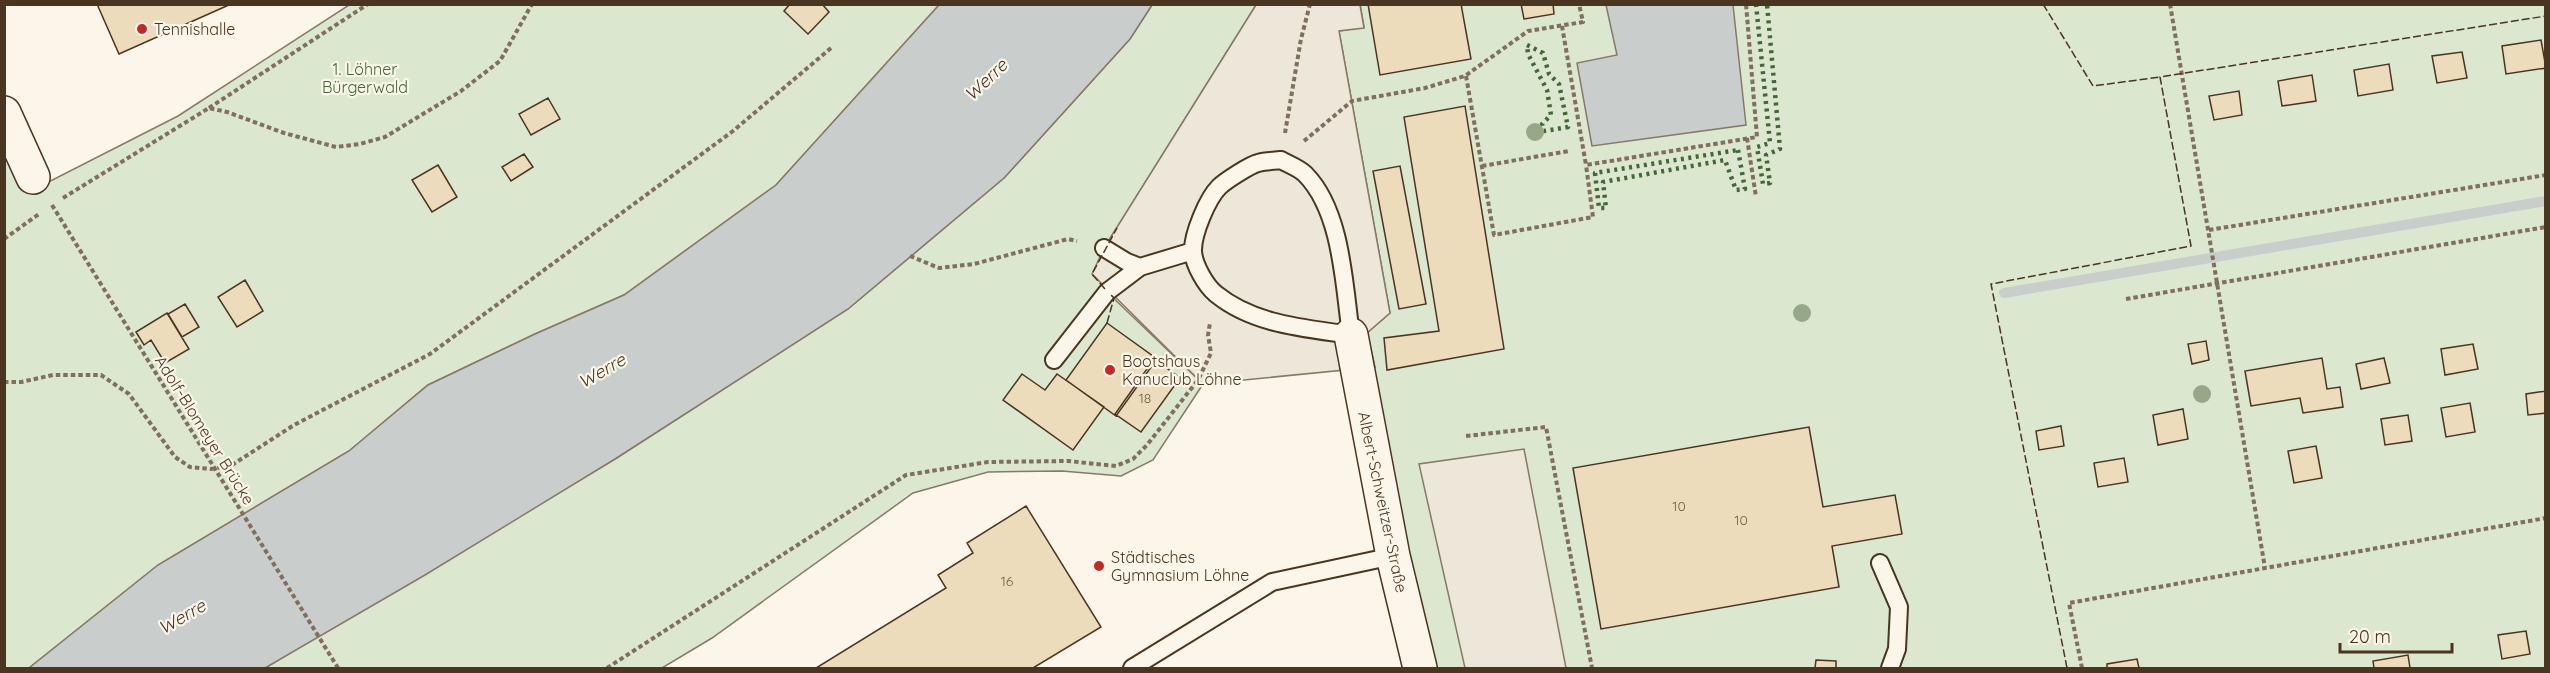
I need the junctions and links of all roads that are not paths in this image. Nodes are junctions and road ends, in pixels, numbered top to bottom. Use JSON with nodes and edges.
{"nodes":[{"id":1,"x":4,"y":112,"type":"edge"},
{"id":2,"x":33,"y":177,"type":"dead end"},
{"id":3,"x":1104,"y":248,"type":"road end"},
{"id":4,"x":1193,"y":251,"type":"junction"},
{"id":5,"x":1140,"y":267,"type":"junction"},
{"id":6,"x":1351,"y":335,"type":"junction"},
{"id":7,"x":1054,"y":360,"type":"dead end"},
{"id":8,"x":1393,"y":556,"type":"junction"},
{"id":9,"x":1880,"y":563,"type":"dead end"},
{"id":10,"x":1132,"y":669,"type":"edge"},
{"id":11,"x":1419,"y":669,"type":"edge"},
{"id":12,"x":1890,"y":669,"type":"edge"}],
"edges":[{"from":1,"to":2,"type":"street"},
{"from":3,"to":5,"type":"lane"},
{"from":4,"to":5,"type":"lane"},
{"from":4,"to":6,"type":"lane"},
{"from":4,"to":6,"type":"lane"},
{"from":5,"to":7,"type":"lane"},
{"from":6,"to":8,"type":"street","name":"Albert-Schweitzer-Straße"},
{"from":8,"to":10,"type":"lane"},
{"from":8,"to":11,"type":"street","name":"Albert-Schweitzer-Straße"},
{"from":9,"to":12,"type":"lane"}]}
